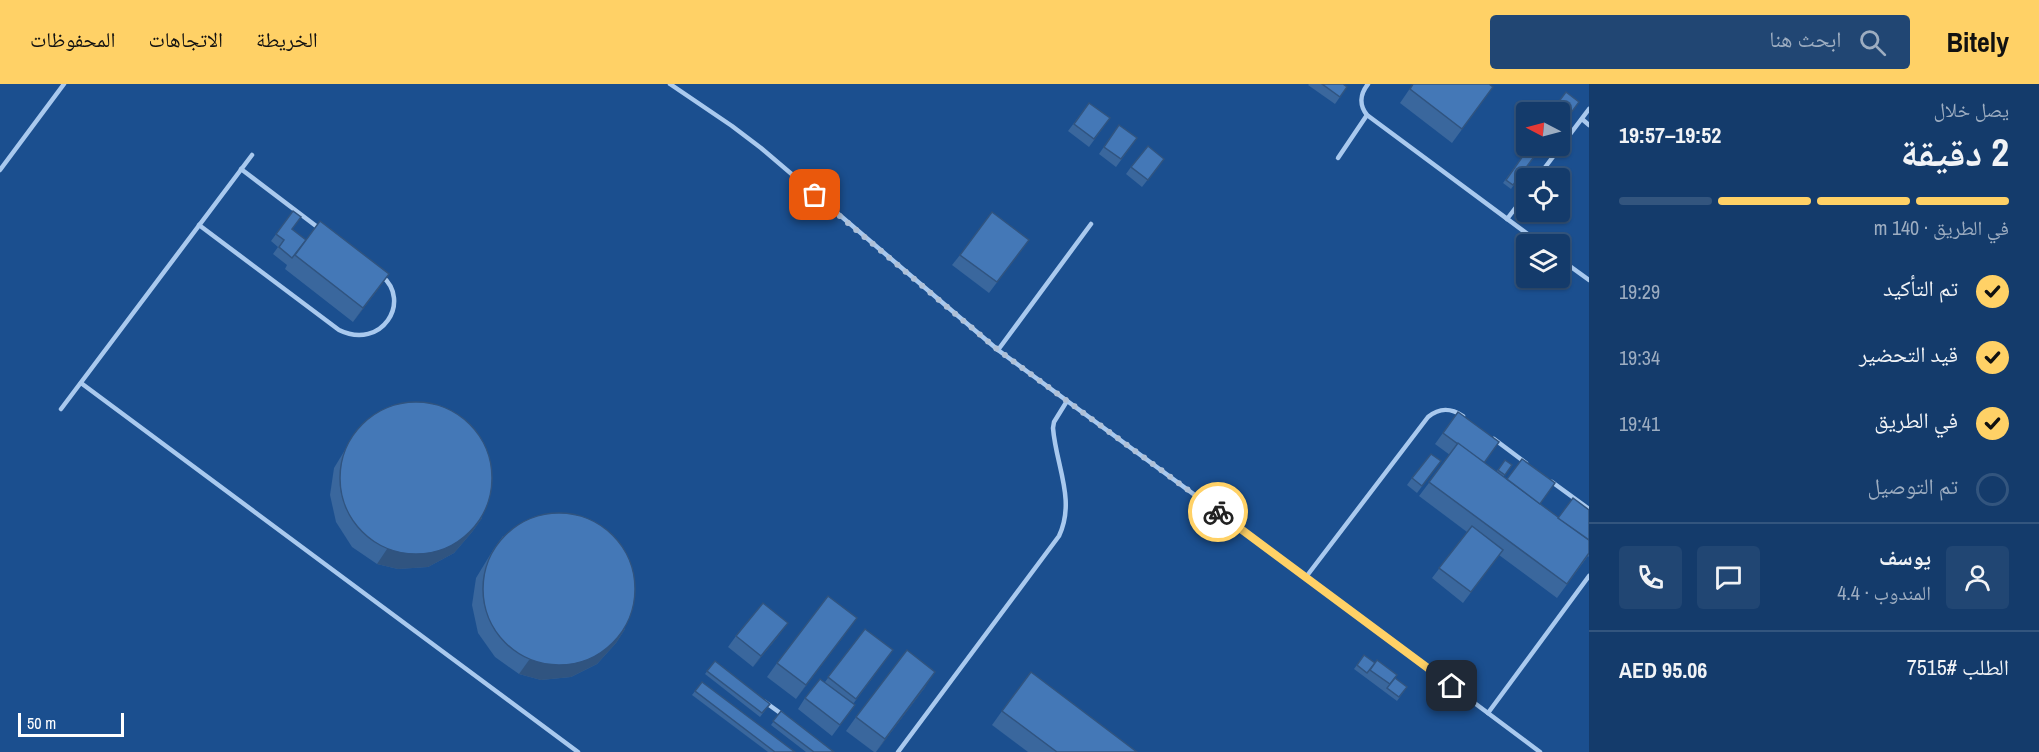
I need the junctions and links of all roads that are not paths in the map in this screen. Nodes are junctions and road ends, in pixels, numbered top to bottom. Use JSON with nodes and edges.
{"nodes":[{"id":1,"x":64,"y":84,"type":"edge"},
{"id":2,"x":670,"y":84,"type":"edge"},
{"id":3,"x":1368,"y":84,"type":"edge"},
{"id":4,"x":1589,"y":110,"type":"edge"},
{"id":5,"x":1367,"y":115,"type":"junction"},
{"id":6,"x":1582,"y":119,"type":"junction"},
{"id":7,"x":1589,"y":125,"type":"edge"},
{"id":8,"x":252,"y":154,"type":"dead end"},
{"id":9,"x":1338,"y":158,"type":"dead end"},
{"id":10,"x":1545,"y":168,"type":"edge"},
{"id":11,"x":0,"y":170,"type":"edge"},
{"id":12,"x":241,"y":170,"type":"junction"},
{"id":13,"x":1516,"y":207,"type":"edge"},
{"id":14,"x":1507,"y":219,"type":"junction"},
{"id":15,"x":1090,"y":224,"type":"dead end"},
{"id":16,"x":199,"y":225,"type":"junction"},
{"id":17,"x":322,"y":231,"type":"edge"},
{"id":18,"x":1527,"y":234,"type":"edge"},
{"id":19,"x":1570,"y":266,"type":"edge"},
{"id":20,"x":377,"y":272,"type":"edge"},
{"id":21,"x":1589,"y":280,"type":"edge"},
{"id":22,"x":998,"y":350,"type":"junction"},
{"id":23,"x":81,"y":383,"type":"junction"},
{"id":24,"x":1067,"y":401,"type":"junction"},
{"id":25,"x":61,"y":409,"type":"dead end"},
{"id":26,"x":1470,"y":422,"type":"edge"},
{"id":27,"x":1488,"y":435,"type":"edge"},
{"id":28,"x":1534,"y":469,"type":"edge"},
{"id":29,"x":1543,"y":475,"type":"edge"},
{"id":30,"x":1589,"y":509,"type":"edge"},
{"id":31,"x":1589,"y":576,"type":"edge"},
{"id":32,"x":1306,"y":577,"type":"junction"},
{"id":33,"x":759,"y":697,"type":"edge"},
{"id":34,"x":1488,"y":713,"type":"junction"},
{"id":35,"x":787,"y":718,"type":"edge"},
{"id":36,"x":578,"y":752,"type":"edge"},
{"id":37,"x":898,"y":752,"type":"edge"},
{"id":38,"x":1540,"y":752,"type":"edge"}],
"edges":[{"from":1,"to":11,"type":"lane"},
{"from":2,"to":22,"type":"lane"},
{"from":3,"to":5,"type":"lane"},
{"from":4,"to":6,"type":"lane"},
{"from":5,"to":9,"type":"lane"},
{"from":5,"to":14,"type":"lane"},
{"from":6,"to":7,"type":"lane"},
{"from":6,"to":10,"type":"lane"},
{"from":8,"to":12,"type":"lane"},
{"from":12,"to":16,"type":"lane"},
{"from":12,"to":17,"type":"lane"},
{"from":13,"to":14,"type":"lane"},
{"from":14,"to":18,"type":"lane"},
{"from":15,"to":22,"type":"lane"},
{"from":16,"to":20,"type":"lane"},
{"from":16,"to":23,"type":"lane"},
{"from":19,"to":21,"type":"lane"},
{"from":22,"to":24,"type":"lane"},
{"from":23,"to":25,"type":"lane"},
{"from":23,"to":36,"type":"lane"},
{"from":24,"to":32,"type":"lane"},
{"from":24,"to":37,"type":"lane"},
{"from":26,"to":32,"type":"lane"},
{"from":27,"to":28,"type":"lane"},
{"from":29,"to":30,"type":"lane"},
{"from":31,"to":34,"type":"lane"},
{"from":32,"to":34,"type":"lane"},
{"from":33,"to":35,"type":"lane"},
{"from":34,"to":38,"type":"lane"}]}
